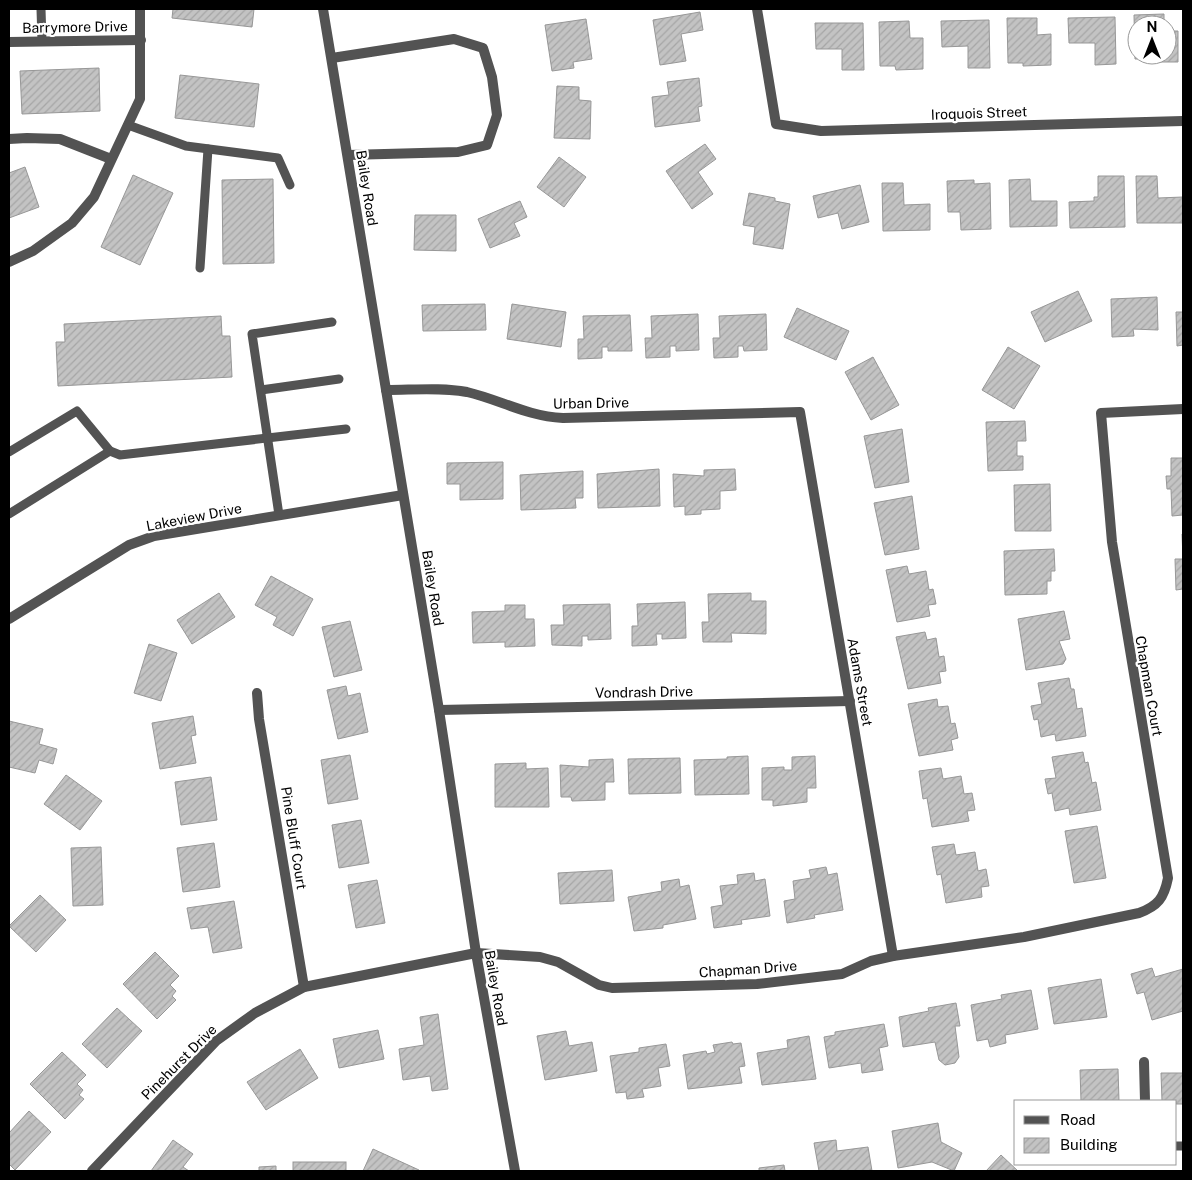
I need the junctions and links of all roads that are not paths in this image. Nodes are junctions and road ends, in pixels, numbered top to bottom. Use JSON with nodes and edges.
{"nodes":[{"id":1,"x":40,"y":9,"type":"edge"},
{"id":2,"x":140,"y":9,"type":"edge"},
{"id":3,"x":323,"y":9,"type":"edge"},
{"id":4,"x":757,"y":9,"type":"edge"},
{"id":5,"x":141,"y":40,"type":"junction"},
{"id":6,"x":42,"y":41,"type":"junction"},
{"id":7,"x":9,"y":42,"type":"edge"},
{"id":8,"x":332,"y":58,"type":"junction"},
{"id":9,"x":1183,"y":121,"type":"edge"},
{"id":10,"x":128,"y":125,"type":"junction"},
{"id":11,"x":9,"y":140,"type":"edge"},
{"id":12,"x":208,"y":149,"type":"junction"},
{"id":13,"x":348,"y":155,"type":"junction"},
{"id":14,"x":112,"y":159,"type":"junction"},
{"id":15,"x":290,"y":185,"type":"dead end"},
{"id":16,"x":9,"y":262,"type":"edge"},
{"id":17,"x":200,"y":268,"type":"dead end"},
{"id":18,"x":332,"y":322,"type":"dead end"},
{"id":19,"x":339,"y":379,"type":"dead end"},
{"id":20,"x":261,"y":390,"type":"junction"},
{"id":21,"x":386,"y":390,"type":"junction"},
{"id":22,"x":1183,"y":409,"type":"edge"},
{"id":23,"x":800,"y":412,"type":"joint"},
{"id":24,"x":346,"y":429,"type":"dead end"},
{"id":25,"x":268,"y":438,"type":"junction"},
{"id":26,"x":110,"y":451,"type":"junction"},
{"id":27,"x":9,"y":452,"type":"edge"},
{"id":28,"x":404,"y":495,"type":"junction"},
{"id":29,"x":9,"y":514,"type":"edge"},
{"id":30,"x":279,"y":515,"type":"junction"},
{"id":31,"x":9,"y":619,"type":"edge"},
{"id":32,"x":257,"y":692,"type":"dead end"},
{"id":33,"x":850,"y":701,"type":"junction"},
{"id":34,"x":439,"y":710,"type":"junction"},
{"id":35,"x":1024,"y":936,"type":"joint"},
{"id":36,"x":476,"y":953,"type":"junction"},
{"id":37,"x":893,"y":956,"type":"junction"},
{"id":38,"x":304,"y":987,"type":"junction"},
{"id":39,"x":1144,"y":1062,"type":"dead end"},
{"id":40,"x":1145,"y":1100,"type":"edge"},
{"id":41,"x":92,"y":1171,"type":"edge"},
{"id":42,"x":514,"y":1171,"type":"edge"}],
"edges":[{"from":1,"to":6,"type":"lane"},
{"from":2,"to":5,"type":"street","name":"Barrymore Drive"},
{"from":3,"to":8,"type":"street","name":"Bailey Road"},
{"from":4,"to":9,"type":"street","name":"Iroquois Street"},
{"from":5,"to":6,"type":"street","name":"Barrymore Drive"},
{"from":5,"to":10,"type":"street","name":"Barrymore Drive"},
{"from":6,"to":7,"type":"street","name":"Barrymore Drive"},
{"from":8,"to":13,"type":"street","name":"Bailey Road"},
{"from":8,"to":13,"type":"street"},
{"from":10,"to":12,"type":"lane"},
{"from":10,"to":14,"type":"street","name":"Barrymore Drive"},
{"from":11,"to":14,"type":"street"},
{"from":12,"to":15,"type":"lane"},
{"from":12,"to":17,"type":"lane"},
{"from":13,"to":21,"type":"street","name":"Bailey Road"},
{"from":14,"to":16,"type":"street","name":"Barrymore Drive"},
{"from":18,"to":20,"type":"lane"},
{"from":19,"to":20,"type":"lane"},
{"from":20,"to":25,"type":"lane"},
{"from":21,"to":23,"type":"street","name":"Urban Drive"},
{"from":21,"to":28,"type":"street","name":"Bailey Road"},
{"from":22,"to":35,"type":"street","name":"Chapman Court"},
{"from":23,"to":33,"type":"street","name":"Adams Street"},
{"from":24,"to":25,"type":"lane"},
{"from":25,"to":26,"type":"lane"},
{"from":25,"to":30,"type":"lane"},
{"from":26,"to":27,"type":"lane"},
{"from":26,"to":29,"type":"lane"},
{"from":28,"to":30,"type":"street","name":"Lakeview Drive"},
{"from":28,"to":34,"type":"street","name":"Bailey Road"},
{"from":30,"to":31,"type":"street","name":"Lakeview Drive"},
{"from":32,"to":38,"type":"street","name":"Pine Bluff Court"},
{"from":33,"to":34,"type":"street","name":"Vondrash Drive"},
{"from":33,"to":37,"type":"street","name":"Adams Street"},
{"from":34,"to":36,"type":"street","name":"Bailey Road"},
{"from":35,"to":37,"type":"street","name":"Chapman Drive"},
{"from":36,"to":37,"type":"street","name":"Chapman Drive"},
{"from":36,"to":38,"type":"street","name":"Pinehurst Drive"},
{"from":36,"to":42,"type":"street","name":"Bailey Road"},
{"from":38,"to":41,"type":"street","name":"Pinehurst Drive"},
{"from":39,"to":40,"type":"street"}]}
